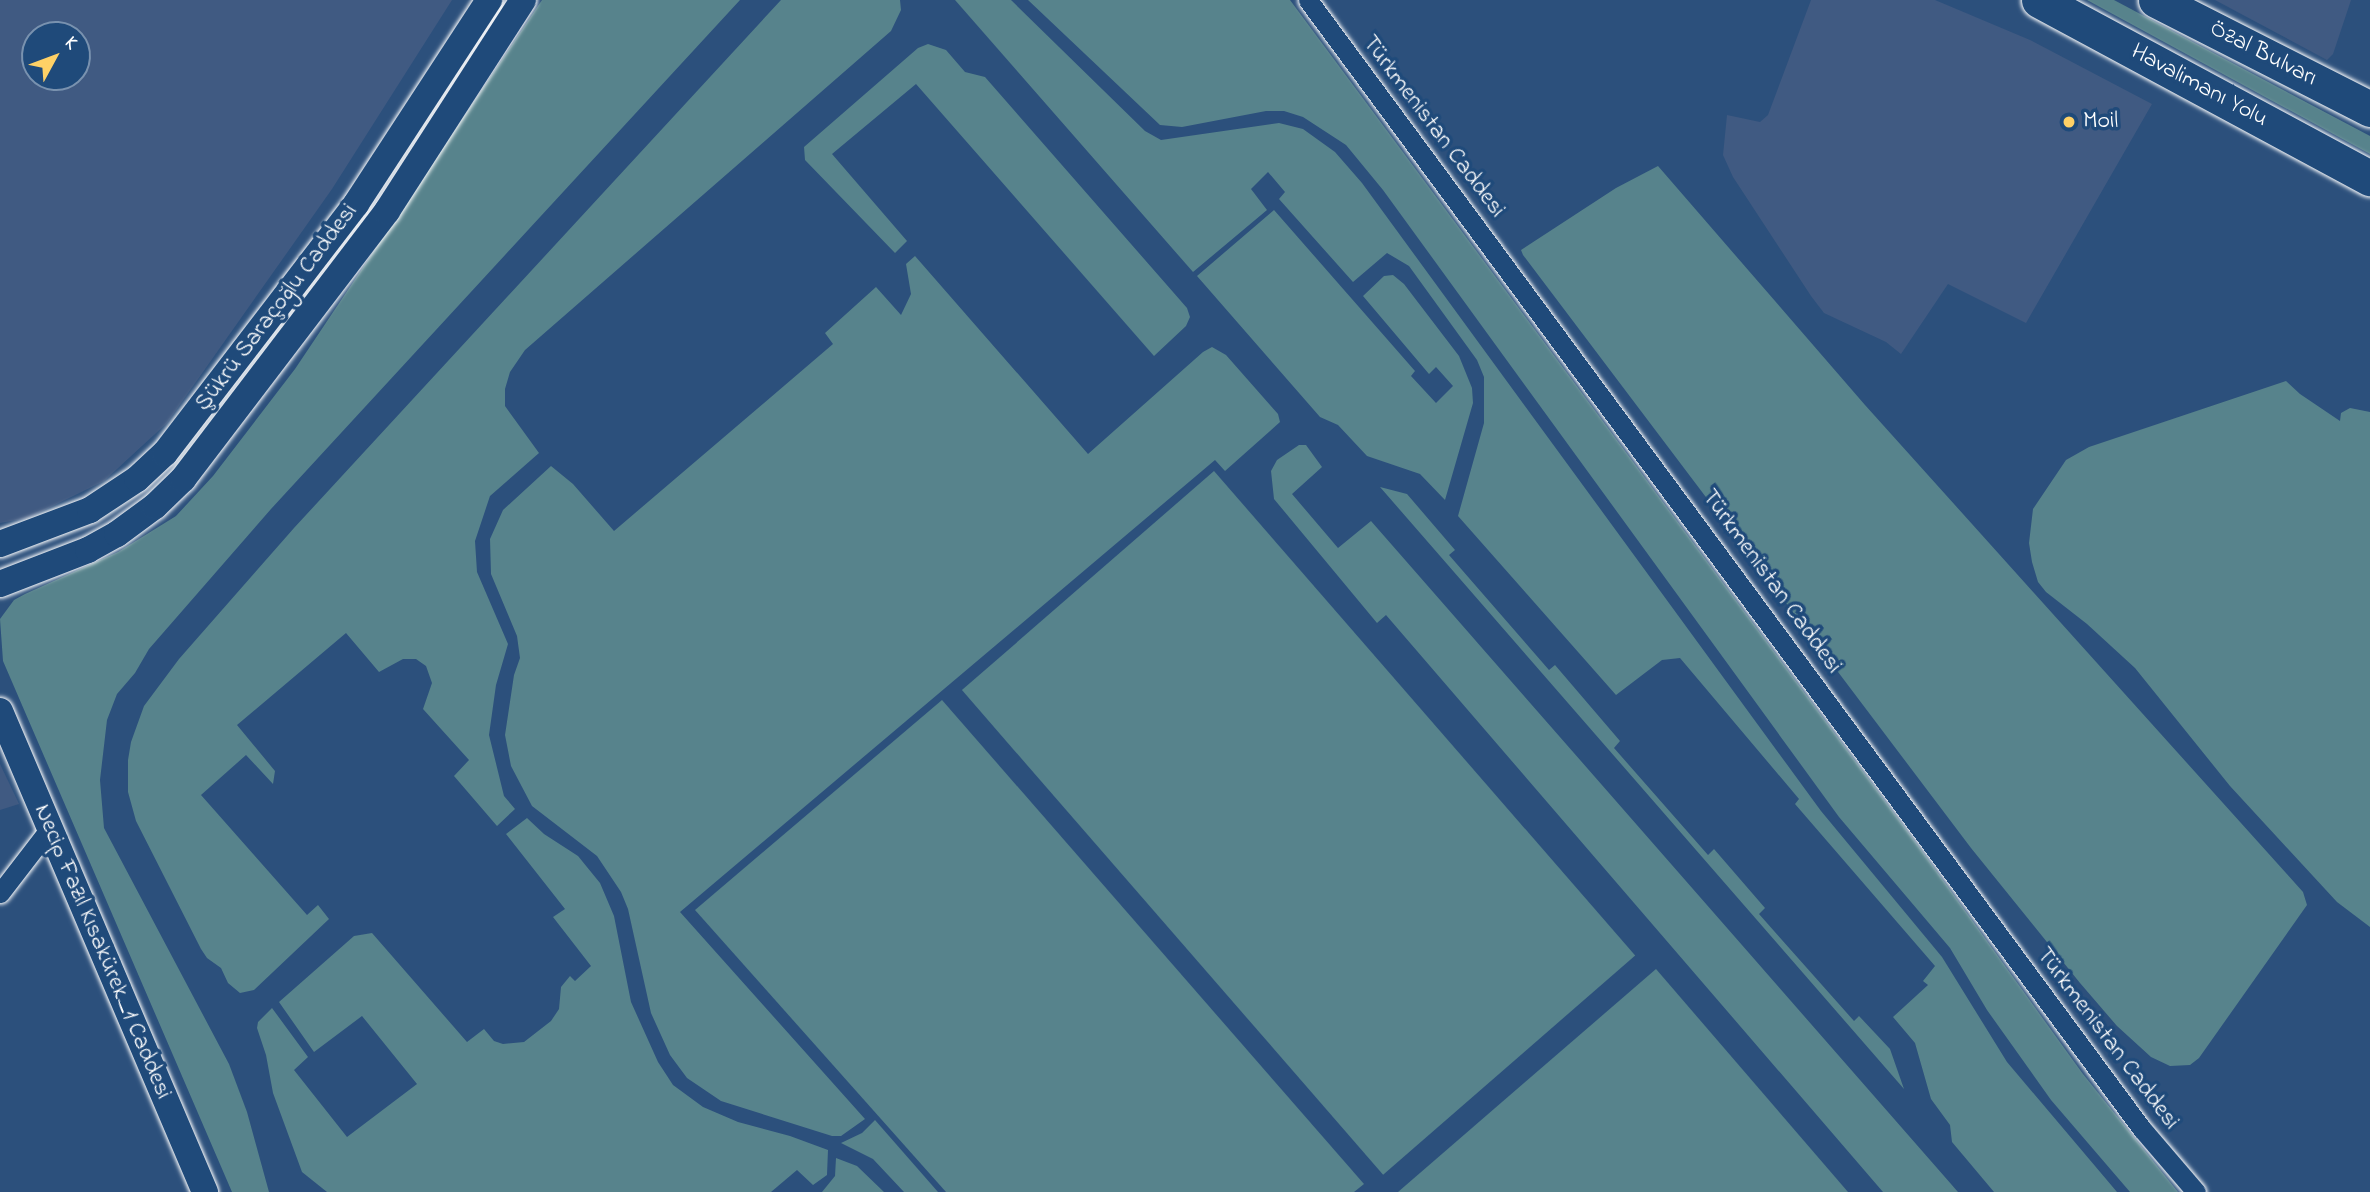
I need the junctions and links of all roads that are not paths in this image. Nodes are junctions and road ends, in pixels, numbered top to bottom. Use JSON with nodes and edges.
{"nodes":[{"id":1,"x":489,"y":0,"type":"edge"},
{"id":2,"x":523,"y":0,"type":"edge"},
{"id":3,"x":1308,"y":0,"type":"edge"},
{"id":4,"x":2039,"y":0,"type":"edge"},
{"id":5,"x":2156,"y":0,"type":"edge"},
{"id":6,"x":2370,"y":109,"type":"edge"},
{"id":7,"x":2364,"y":174,"type":"edge"},
{"id":8,"x":0,"y":544,"type":"edge"},
{"id":9,"x":0,"y":584,"type":"edge"},
{"id":10,"x":0,"y":711,"type":"edge"},
{"id":11,"x":50,"y":828,"type":"junction"},
{"id":12,"x":0,"y":893,"type":"edge"},
{"id":13,"x":205,"y":1192,"type":"edge"},
{"id":14,"x":2196,"y":1192,"type":"edge"}],
"edges":[{"from":1,"to":8,"type":"street","name":"Şükrü Saraçoğlu Caddesi"},
{"from":2,"to":9,"type":"street"},
{"from":3,"to":14,"type":"street","name":"Türkmenistan Caddesi"},
{"from":4,"to":7,"type":"highway","name":"Havalimanı Yolu"},
{"from":5,"to":6,"type":"highway","name":"Özal Bulvarı"},
{"from":10,"to":11,"type":"street","name":"Necip Fazıl Kısakürek_1 Caddesi"},
{"from":11,"to":12,"type":"street"},
{"from":11,"to":13,"type":"street","name":"Necip Fazıl Kısakürek_1 Caddesi"}]}
